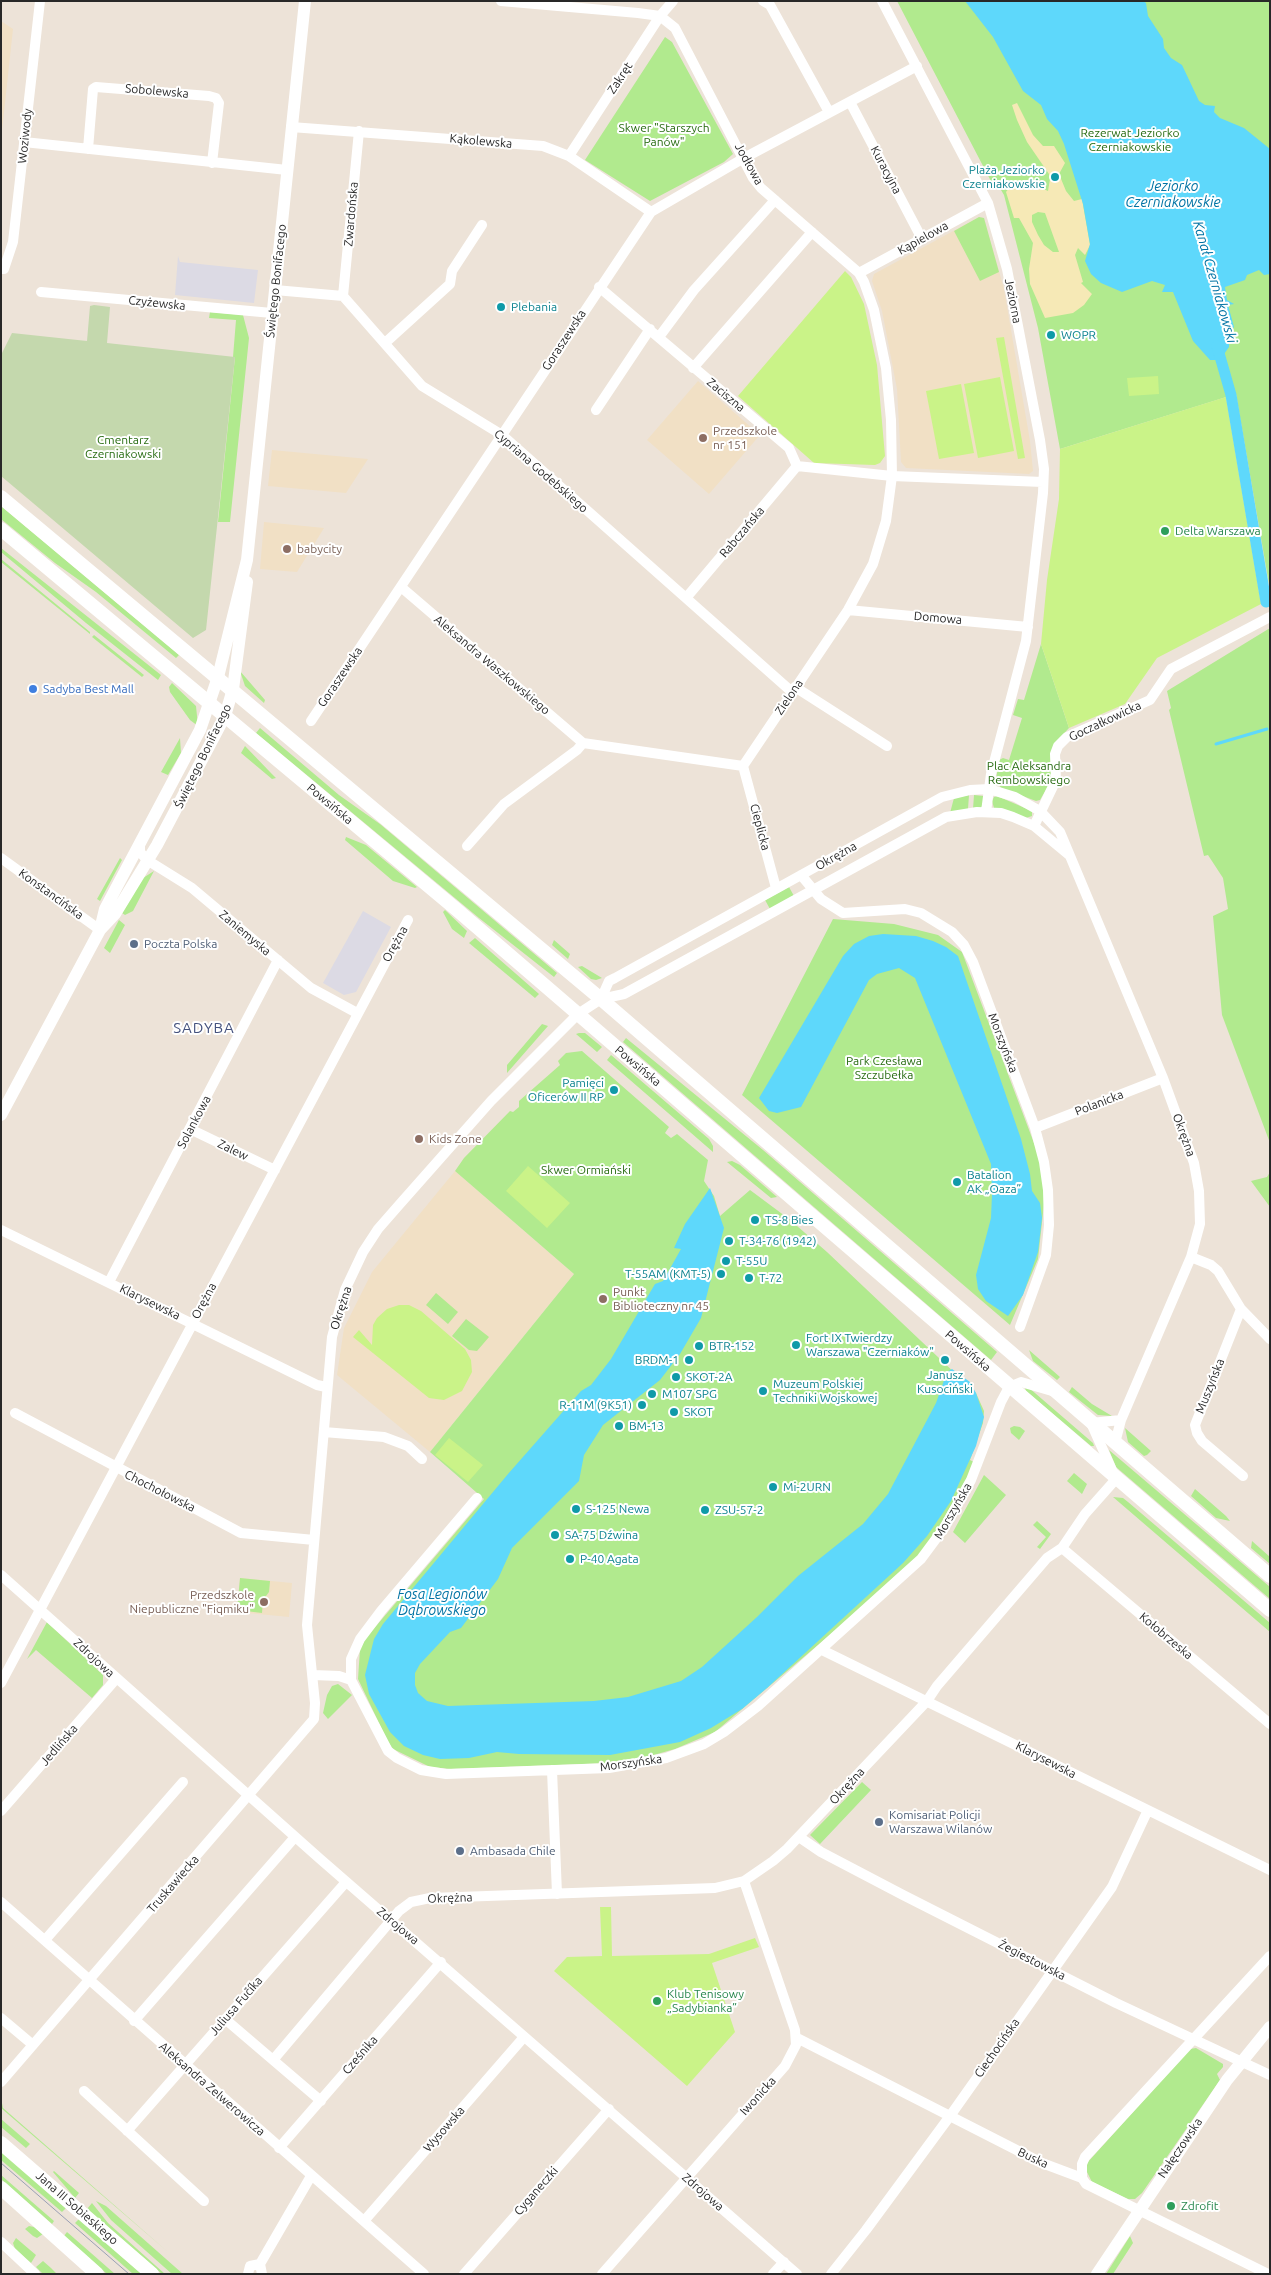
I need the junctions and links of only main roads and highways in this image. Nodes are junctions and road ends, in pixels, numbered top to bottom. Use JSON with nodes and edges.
{"nodes":[{"id":1,"x":1,"y":497,"type":"edge"},
{"id":2,"x":1,"y":529,"type":"edge"},
{"id":3,"x":1270,"y":1576,"type":"edge"},
{"id":4,"x":1270,"y":1610,"type":"edge"},
{"id":5,"x":1,"y":2143,"type":"edge"},
{"id":6,"x":1,"y":2188,"type":"edge"},
{"id":7,"x":97,"y":2274,"type":"edge"},
{"id":8,"x":152,"y":2274,"type":"edge"}],
"edges":[{"from":1,"to":3,"type":"main road","name":"Powsińska"},
{"from":2,"to":4,"type":"main road","name":"Powsińska"},
{"from":5,"to":8,"type":"main road","name":"Jana III Sobieskiego"},
{"from":6,"to":7,"type":"main road"}]}
